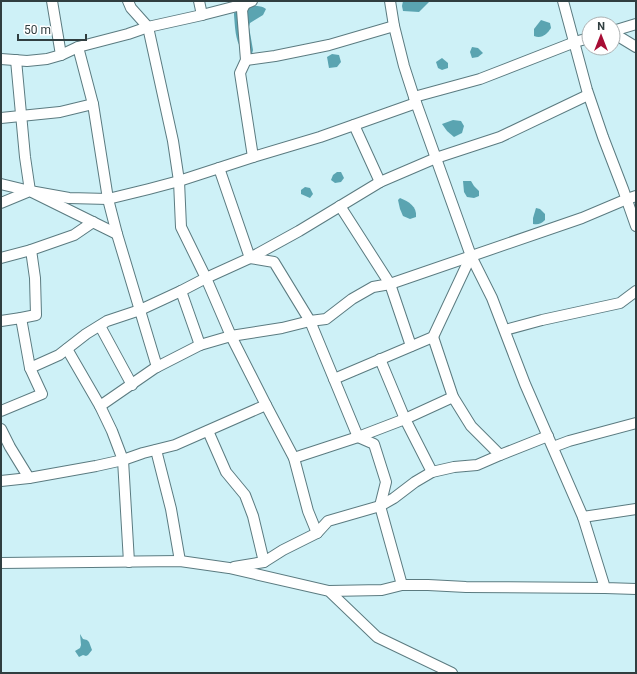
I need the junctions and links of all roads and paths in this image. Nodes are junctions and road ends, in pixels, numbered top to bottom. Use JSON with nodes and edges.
{"nodes":[{"id":1,"x":52,"y":1,"type":"edge"},
{"id":2,"x":128,"y":1,"type":"edge"},
{"id":3,"x":199,"y":1,"type":"edge"},
{"id":4,"x":390,"y":1,"type":"edge"},
{"id":5,"x":563,"y":1,"type":"edge"},
{"id":6,"x":249,"y":3,"type":"edge"},
{"id":7,"x":202,"y":15,"type":"junction"},
{"id":8,"x":636,"y":24,"type":"edge"},
{"id":9,"x":394,"y":26,"type":"junction"},
{"id":10,"x":148,"y":27,"type":"junction"},
{"id":11,"x":621,"y":29,"type":"edge"},
{"id":12,"x":621,"y":37,"type":"edge"},
{"id":13,"x":581,"y":40,"type":"edge"},
{"id":14,"x":574,"y":42,"type":"junction"},
{"id":15,"x":78,"y":47,"type":"junction"},
{"id":16,"x":636,"y":47,"type":"edge"},
{"id":17,"x":61,"y":55,"type":"junction"},
{"id":18,"x":1,"y":59,"type":"edge"},
{"id":19,"x":16,"y":60,"type":"junction"},
{"id":20,"x":246,"y":60,"type":"junction"},
{"id":21,"x":588,"y":95,"type":"junction"},
{"id":22,"x":415,"y":100,"type":"junction"},
{"id":23,"x":92,"y":104,"type":"junction"},
{"id":24,"x":21,"y":116,"type":"junction"},
{"id":25,"x":1,"y":118,"type":"edge"},
{"id":26,"x":354,"y":125,"type":"junction"},
{"id":27,"x":253,"y":157,"type":"junction"},
{"id":28,"x":436,"y":158,"type":"junction"},
{"id":29,"x":219,"y":168,"type":"junction"},
{"id":30,"x":179,"y":181,"type":"junction"},
{"id":31,"x":380,"y":182,"type":"junction"},
{"id":32,"x":1,"y":184,"type":"edge"},
{"id":33,"x":30,"y":191,"type":"junction"},
{"id":34,"x":631,"y":198,"type":"edge"},
{"id":35,"x":108,"y":199,"type":"junction"},
{"id":36,"x":1,"y":203,"type":"edge"},
{"id":37,"x":340,"y":206,"type":"junction"},
{"id":38,"x":93,"y":222,"type":"junction"},
{"id":39,"x":636,"y":226,"type":"edge"},
{"id":40,"x":117,"y":234,"type":"junction"},
{"id":41,"x":31,"y":250,"type":"junction"},
{"id":42,"x":471,"y":256,"type":"junction"},
{"id":43,"x":1,"y":258,"type":"edge"},
{"id":44,"x":250,"y":258,"type":"junction"},
{"id":45,"x":206,"y":278,"type":"junction"},
{"id":46,"x":390,"y":284,"type":"junction"},
{"id":47,"x":181,"y":291,"type":"junction"},
{"id":48,"x":636,"y":291,"type":"edge"},
{"id":49,"x":140,"y":310,"type":"junction"},
{"id":50,"x":21,"y":318,"type":"junction"},
{"id":51,"x":1,"y":321,"type":"edge"},
{"id":52,"x":310,"y":321,"type":"junction"},
{"id":53,"x":100,"y":326,"type":"junction"},
{"id":54,"x":505,"y":330,"type":"junction"},
{"id":55,"x":231,"y":336,"type":"junction"},
{"id":56,"x":433,"y":337,"type":"junction"},
{"id":57,"x":200,"y":345,"type":"junction"},
{"id":58,"x":411,"y":346,"type":"junction"},
{"id":59,"x":67,"y":349,"type":"junction"},
{"id":60,"x":380,"y":359,"type":"junction"},
{"id":61,"x":157,"y":367,"type":"junction"},
{"id":62,"x":30,"y":368,"type":"junction"},
{"id":63,"x":334,"y":379,"type":"junction"},
{"id":64,"x":132,"y":385,"type":"junction"},
{"id":65,"x":453,"y":397,"type":"junction"},
{"id":66,"x":266,"y":405,"type":"junction"},
{"id":67,"x":100,"y":406,"type":"junction"},
{"id":68,"x":1,"y":411,"type":"edge"},
{"id":69,"x":405,"y":419,"type":"junction"},
{"id":70,"x":636,"y":423,"type":"edge"},
{"id":71,"x":1,"y":429,"type":"edge"},
{"id":72,"x":208,"y":431,"type":"junction"},
{"id":73,"x":548,"y":436,"type":"junction"},
{"id":74,"x":358,"y":437,"type":"junction"},
{"id":75,"x":553,"y":447,"type":"junction"},
{"id":76,"x":156,"y":450,"type":"junction"},
{"id":77,"x":500,"y":455,"type":"junction"},
{"id":78,"x":294,"y":458,"type":"junction"},
{"id":79,"x":123,"y":460,"type":"junction"},
{"id":80,"x":432,"y":472,"type":"junction"},
{"id":81,"x":29,"y":478,"type":"junction"},
{"id":82,"x":1,"y":481,"type":"edge"},
{"id":83,"x":380,"y":506,"type":"junction"},
{"id":84,"x":636,"y":509,"type":"edge"},
{"id":85,"x":582,"y":517,"type":"junction"},
{"id":86,"x":317,"y":533,"type":"junction"},
{"id":87,"x":180,"y":561,"type":"junction"},
{"id":88,"x":128,"y":562,"type":"junction"},
{"id":89,"x":264,"y":562,"type":"junction"},
{"id":90,"x":1,"y":563,"type":"edge"},
{"id":91,"x":229,"y":568,"type":"junction"},
{"id":92,"x":402,"y":585,"type":"junction"},
{"id":93,"x":605,"y":588,"type":"junction"},
{"id":94,"x":636,"y":590,"type":"edge"},
{"id":95,"x":329,"y":591,"type":"junction"},
{"id":96,"x":452,"y":673,"type":"edge"}],
"edges":[{"from":1,"to":17,"type":"street"},
{"from":2,"to":10,"type":"street"},
{"from":3,"to":7,"type":"street"},
{"from":4,"to":9,"type":"street"},
{"from":5,"to":14,"type":"street"},
{"from":6,"to":7,"type":"street"},
{"from":6,"to":20,"type":"street"},
{"from":7,"to":10,"type":"street"},
{"from":8,"to":11,"type":"street"},
{"from":9,"to":20,"type":"street"},
{"from":9,"to":22,"type":"street"},
{"from":10,"to":15,"type":"street"},
{"from":10,"to":30,"type":"street"},
{"from":12,"to":16,"type":"street"},
{"from":13,"to":14,"type":"street"},
{"from":14,"to":21,"type":"street"},
{"from":14,"to":22,"type":"street"},
{"from":15,"to":17,"type":"street"},
{"from":15,"to":23,"type":"street"},
{"from":17,"to":19,"type":"street"},
{"from":18,"to":19,"type":"street"},
{"from":19,"to":24,"type":"street"},
{"from":20,"to":27,"type":"street"},
{"from":21,"to":28,"type":"street"},
{"from":21,"to":34,"type":"street"},
{"from":22,"to":26,"type":"street"},
{"from":22,"to":28,"type":"street"},
{"from":23,"to":24,"type":"street"},
{"from":23,"to":35,"type":"street"},
{"from":24,"to":25,"type":"street"},
{"from":24,"to":33,"type":"street"},
{"from":26,"to":27,"type":"street"},
{"from":26,"to":31,"type":"street"},
{"from":27,"to":29,"type":"street"},
{"from":28,"to":31,"type":"street"},
{"from":28,"to":42,"type":"street"},
{"from":29,"to":30,"type":"street"},
{"from":29,"to":44,"type":"street"},
{"from":30,"to":35,"type":"street"},
{"from":30,"to":45,"type":"street"},
{"from":31,"to":37,"type":"street"},
{"from":32,"to":33,"type":"street"},
{"from":33,"to":35,"type":"street"},
{"from":33,"to":36,"type":"street"},
{"from":33,"to":38,"type":"street"},
{"from":34,"to":39,"type":"street"},
{"from":34,"to":42,"type":"street"},
{"from":35,"to":40,"type":"street"},
{"from":37,"to":44,"type":"street"},
{"from":37,"to":46,"type":"street"},
{"from":38,"to":40,"type":"street"},
{"from":38,"to":41,"type":"street"},
{"from":40,"to":49,"type":"street"},
{"from":41,"to":43,"type":"street"},
{"from":41,"to":50,"type":"street"},
{"from":42,"to":46,"type":"street"},
{"from":42,"to":54,"type":"street"},
{"from":42,"to":56,"type":"street"},
{"from":44,"to":45,"type":"street"},
{"from":44,"to":52,"type":"street"},
{"from":45,"to":47,"type":"street"},
{"from":45,"to":55,"type":"street"},
{"from":46,"to":52,"type":"street"},
{"from":46,"to":58,"type":"street"},
{"from":47,"to":49,"type":"street"},
{"from":47,"to":57,"type":"street"},
{"from":48,"to":54,"type":"street"},
{"from":49,"to":53,"type":"street"},
{"from":49,"to":61,"type":"street"},
{"from":50,"to":51,"type":"street"},
{"from":50,"to":62,"type":"street"},
{"from":52,"to":55,"type":"street"},
{"from":52,"to":63,"type":"street"},
{"from":53,"to":59,"type":"street"},
{"from":53,"to":64,"type":"street"},
{"from":54,"to":73,"type":"street"},
{"from":55,"to":57,"type":"street"},
{"from":55,"to":66,"type":"street"},
{"from":56,"to":58,"type":"street"},
{"from":56,"to":65,"type":"street"},
{"from":57,"to":61,"type":"street"},
{"from":58,"to":60,"type":"street"},
{"from":59,"to":62,"type":"street"},
{"from":59,"to":67,"type":"street"},
{"from":60,"to":63,"type":"street"},
{"from":60,"to":69,"type":"street"},
{"from":61,"to":64,"type":"street"},
{"from":62,"to":68,"type":"street"},
{"from":63,"to":74,"type":"street"},
{"from":64,"to":67,"type":"street"},
{"from":65,"to":69,"type":"street"},
{"from":65,"to":77,"type":"street"},
{"from":66,"to":72,"type":"street"},
{"from":66,"to":78,"type":"street"},
{"from":67,"to":79,"type":"street"},
{"from":69,"to":74,"type":"street"},
{"from":69,"to":80,"type":"street"},
{"from":70,"to":75,"type":"street"},
{"from":71,"to":81,"type":"street"},
{"from":72,"to":76,"type":"street"},
{"from":72,"to":89,"type":"street"},
{"from":73,"to":75,"type":"street"},
{"from":73,"to":77,"type":"street"},
{"from":74,"to":78,"type":"street"},
{"from":74,"to":83,"type":"street"},
{"from":75,"to":85,"type":"street"},
{"from":76,"to":79,"type":"street"},
{"from":76,"to":87,"type":"street"},
{"from":77,"to":80,"type":"street"},
{"from":78,"to":86,"type":"street"},
{"from":79,"to":81,"type":"street"},
{"from":79,"to":88,"type":"street"},
{"from":80,"to":83,"type":"street"},
{"from":81,"to":82,"type":"street"},
{"from":83,"to":86,"type":"street"},
{"from":83,"to":92,"type":"street"},
{"from":84,"to":85,"type":"street"},
{"from":85,"to":93,"type":"street"},
{"from":86,"to":89,"type":"street"},
{"from":87,"to":88,"type":"street"},
{"from":87,"to":91,"type":"street"},
{"from":88,"to":90,"type":"street"},
{"from":89,"to":91,"type":"street"},
{"from":91,"to":95,"type":"street"},
{"from":92,"to":93,"type":"street"},
{"from":92,"to":95,"type":"street"},
{"from":93,"to":94,"type":"street"},
{"from":95,"to":96,"type":"street"}]}
